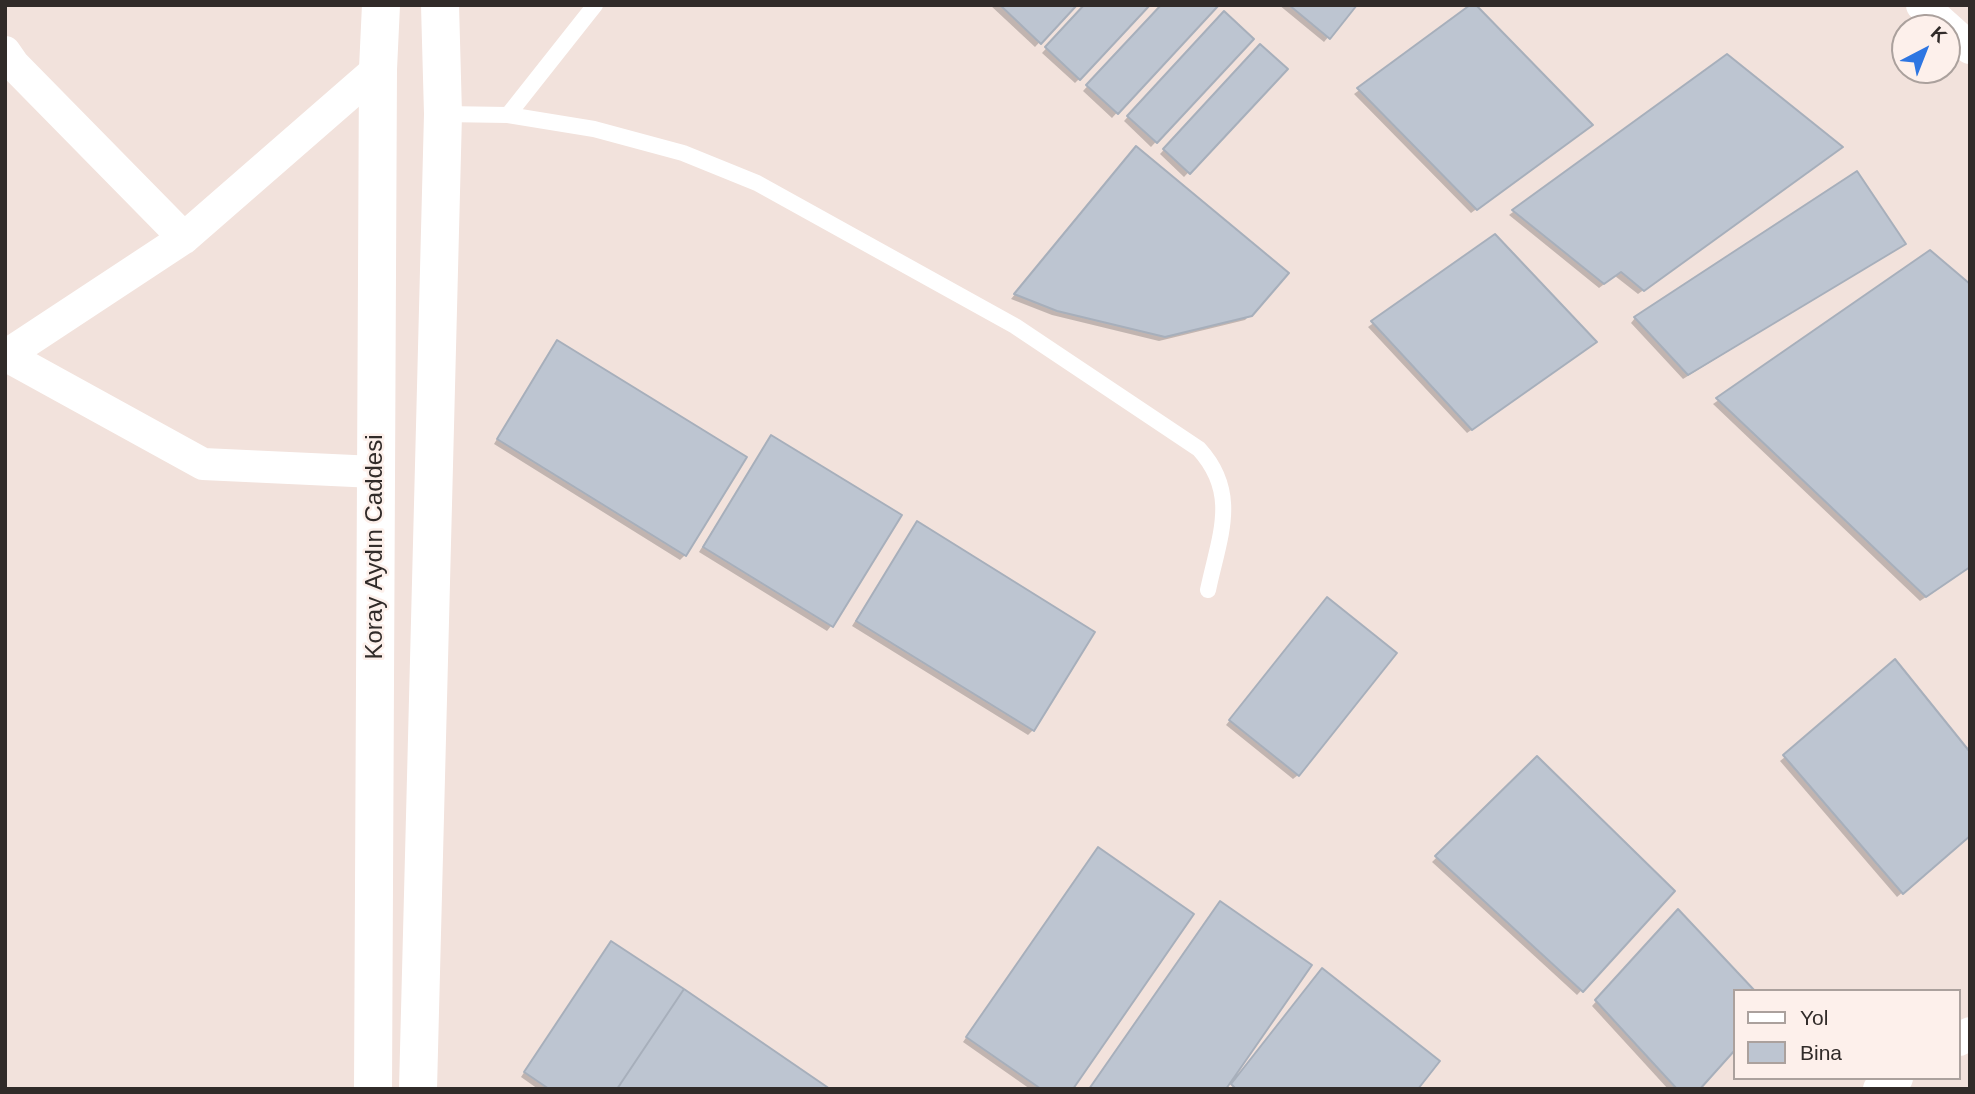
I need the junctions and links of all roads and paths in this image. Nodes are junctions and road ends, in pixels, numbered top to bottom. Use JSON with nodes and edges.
{"nodes":[{"id":1,"x":381,"y":5,"type":"edge"},
{"id":2,"x":440,"y":5,"type":"edge"},
{"id":3,"x":596,"y":5,"type":"edge"},
{"id":4,"x":1922,"y":5,"type":"edge"},
{"id":5,"x":1970,"y":48,"type":"edge"},
{"id":6,"x":5,"y":52,"type":"edge"},
{"id":7,"x":378,"y":69,"type":"junction"},
{"id":8,"x":443,"y":114,"type":"junction"},
{"id":9,"x":508,"y":115,"type":"junction"},
{"id":10,"x":184,"y":238,"type":"junction"},
{"id":11,"x":6,"y":355,"type":"edge"},
{"id":12,"x":375,"y":472,"type":"junction"},
{"id":13,"x":1208,"y":590,"type":"dead end"},
{"id":14,"x":373,"y":1089,"type":"edge"},
{"id":15,"x":418,"y":1089,"type":"edge"}],
"edges":[{"from":1,"to":7,"type":"main road","name":"Koray Aydın Caddesi"},
{"from":2,"to":8,"type":"main road"},
{"from":3,"to":9,"type":"lane"},
{"from":4,"to":5,"type":"street"},
{"from":6,"to":10,"type":"street"},
{"from":7,"to":10,"type":"street"},
{"from":7,"to":12,"type":"main road","name":"Koray Aydın Caddesi"},
{"from":8,"to":9,"type":"lane"},
{"from":8,"to":15,"type":"main road"},
{"from":9,"to":13,"type":"lane"},
{"from":10,"to":11,"type":"street"},
{"from":11,"to":12,"type":"street"},
{"from":12,"to":14,"type":"main road","name":"Koray Aydın Caddesi"}]}
